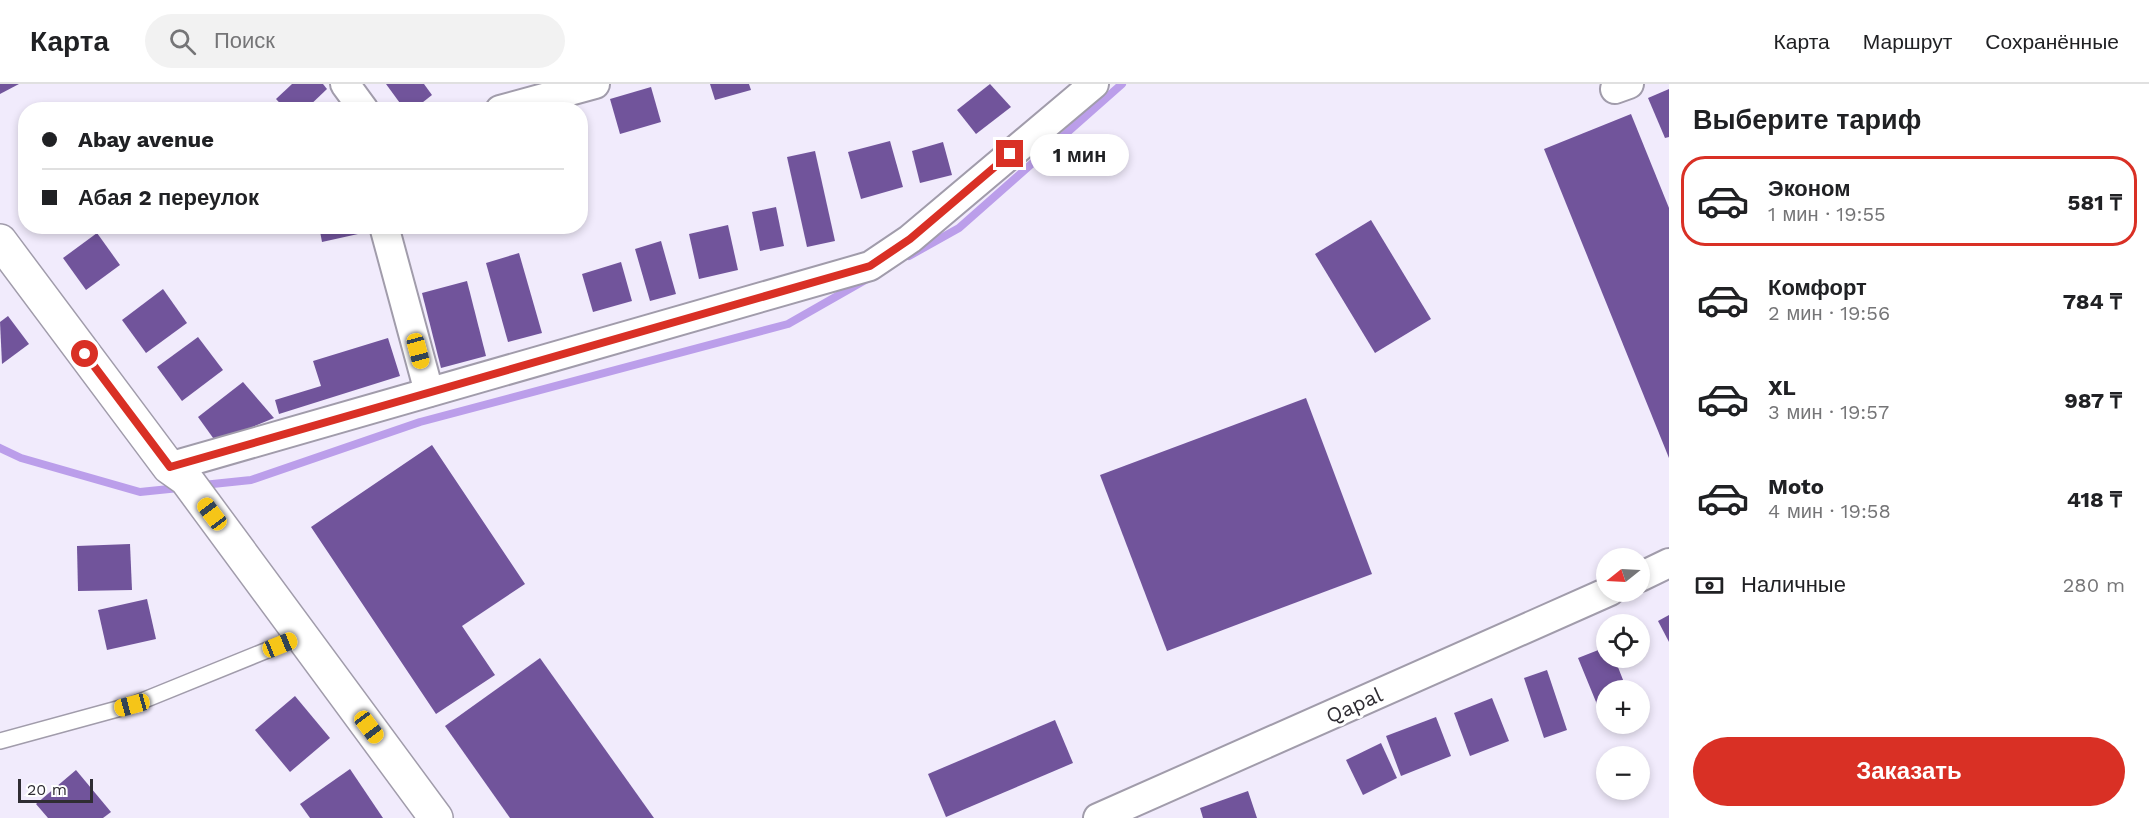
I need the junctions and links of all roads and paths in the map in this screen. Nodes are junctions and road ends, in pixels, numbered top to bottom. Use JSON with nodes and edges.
{"nodes":[{"id":1,"x":345,"y":84,"type":"edge"},
{"id":2,"x":595,"y":84,"type":"edge"},
{"id":3,"x":1094,"y":84,"type":"edge"},
{"id":4,"x":358,"y":102,"type":"edge"},
{"id":5,"x":529,"y":102,"type":"edge"},
{"id":6,"x":386,"y":234,"type":"edge"},
{"id":7,"x":0,"y":242,"type":"edge"},
{"id":8,"x":429,"y":392,"type":"junction"},
{"id":9,"x":170,"y":467,"type":"junction"},
{"id":10,"x":1669,"y":563,"type":"edge"},
{"id":11,"x":1650,"y":572,"type":"edge"},
{"id":12,"x":1596,"y":597,"type":"edge"},
{"id":13,"x":302,"y":636,"type":"junction"},
{"id":14,"x":0,"y":741,"type":"edge"},
{"id":15,"x":436,"y":818,"type":"edge"},
{"id":16,"x":1098,"y":818,"type":"edge"}],
"edges":[{"from":1,"to":4,"type":"street"},
{"from":2,"to":5,"type":"street"},
{"from":3,"to":8,"type":"street"},
{"from":6,"to":8,"type":"street"},
{"from":7,"to":9,"type":"main road"},
{"from":8,"to":9,"type":"street"},
{"from":9,"to":13,"type":"main road"},
{"from":10,"to":11,"type":"street"},
{"from":12,"to":16,"type":"street","name":"Qapal"},
{"from":13,"to":14,"type":"lane"},
{"from":13,"to":15,"type":"main road"}]}
